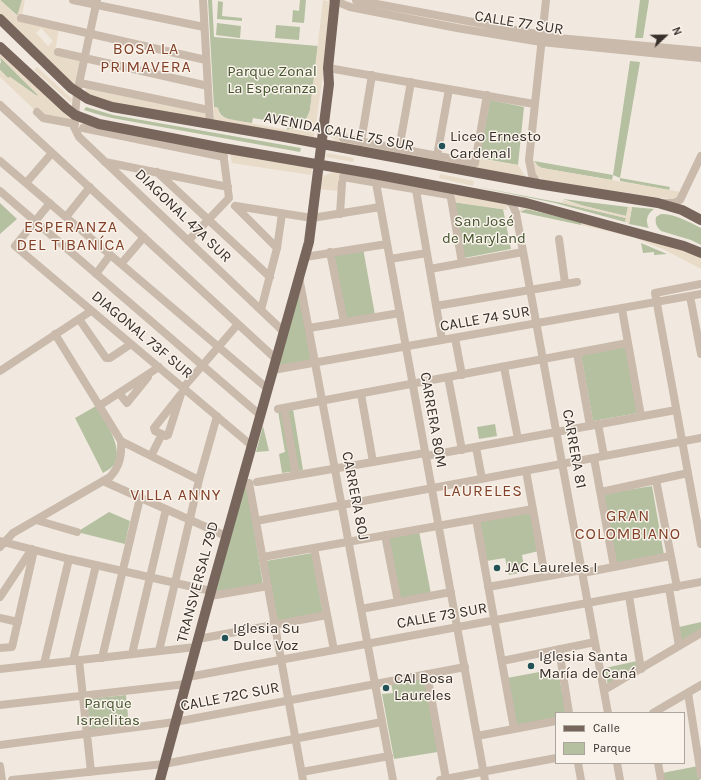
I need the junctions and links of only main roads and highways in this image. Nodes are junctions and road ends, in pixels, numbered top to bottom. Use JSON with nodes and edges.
{"nodes":[{"id":1,"x":334,"y":0,"type":"edge"},
{"id":2,"x":0,"y":19,"type":"edge"},
{"id":3,"x":0,"y":47,"type":"edge"},
{"id":4,"x":328,"y":68,"type":"junction"},
{"id":5,"x":323,"y":126,"type":"junction"},
{"id":6,"x":319,"y":144,"type":"junction"},
{"id":7,"x":337,"y":147,"type":"junction"},
{"id":8,"x":317,"y":164,"type":"junction"},
{"id":9,"x":342,"y":176,"type":"junction"},
{"id":10,"x":316,"y":185,"type":"junction"},
{"id":11,"x":312,"y":218,"type":"junction"},
{"id":12,"x":701,"y":220,"type":"edge"},
{"id":13,"x":701,"y":253,"type":"edge"},
{"id":14,"x":299,"y":277,"type":"joint"},
{"id":15,"x":160,"y":780,"type":"edge"}],
"edges":[{"from":1,"to":4,"type":"main road","name":"CARRERA 80J"},
{"from":2,"to":6,"type":"main road","name":"AVENIDA CALLE 75 SUR"},
{"from":3,"to":8,"type":"main road"},
{"from":4,"to":5,"type":"main road","name":"CARRERA 80J"},
{"from":4,"to":6,"type":"main road","name":"CARRERA 80J"},
{"from":5,"to":6,"type":"main road","name":"CARRERA 80J"},
{"from":5,"to":7,"type":"main road"},
{"from":6,"to":7,"type":"main road","name":"AVENIDA CALLE 75 SUR"},
{"from":6,"to":8,"type":"main road","name":"CARRERA 80J"},
{"from":7,"to":12,"type":"main road","name":"AVENIDA CALLE 75 SUR"},
{"from":8,"to":9,"type":"main road"},
{"from":8,"to":10,"type":"main road","name":"CARRERA 80J"},
{"from":8,"to":11,"type":"main road","name":"CARRERA 80J"},
{"from":9,"to":10,"type":"main road"},
{"from":9,"to":13,"type":"main road"},
{"from":10,"to":11,"type":"main road","name":"CARRERA 80J"},
{"from":11,"to":14,"type":"main road","name":"CARRERA 80J"},
{"from":14,"to":15,"type":"main road","name":"TRANSVERSAL 79D"}]}
